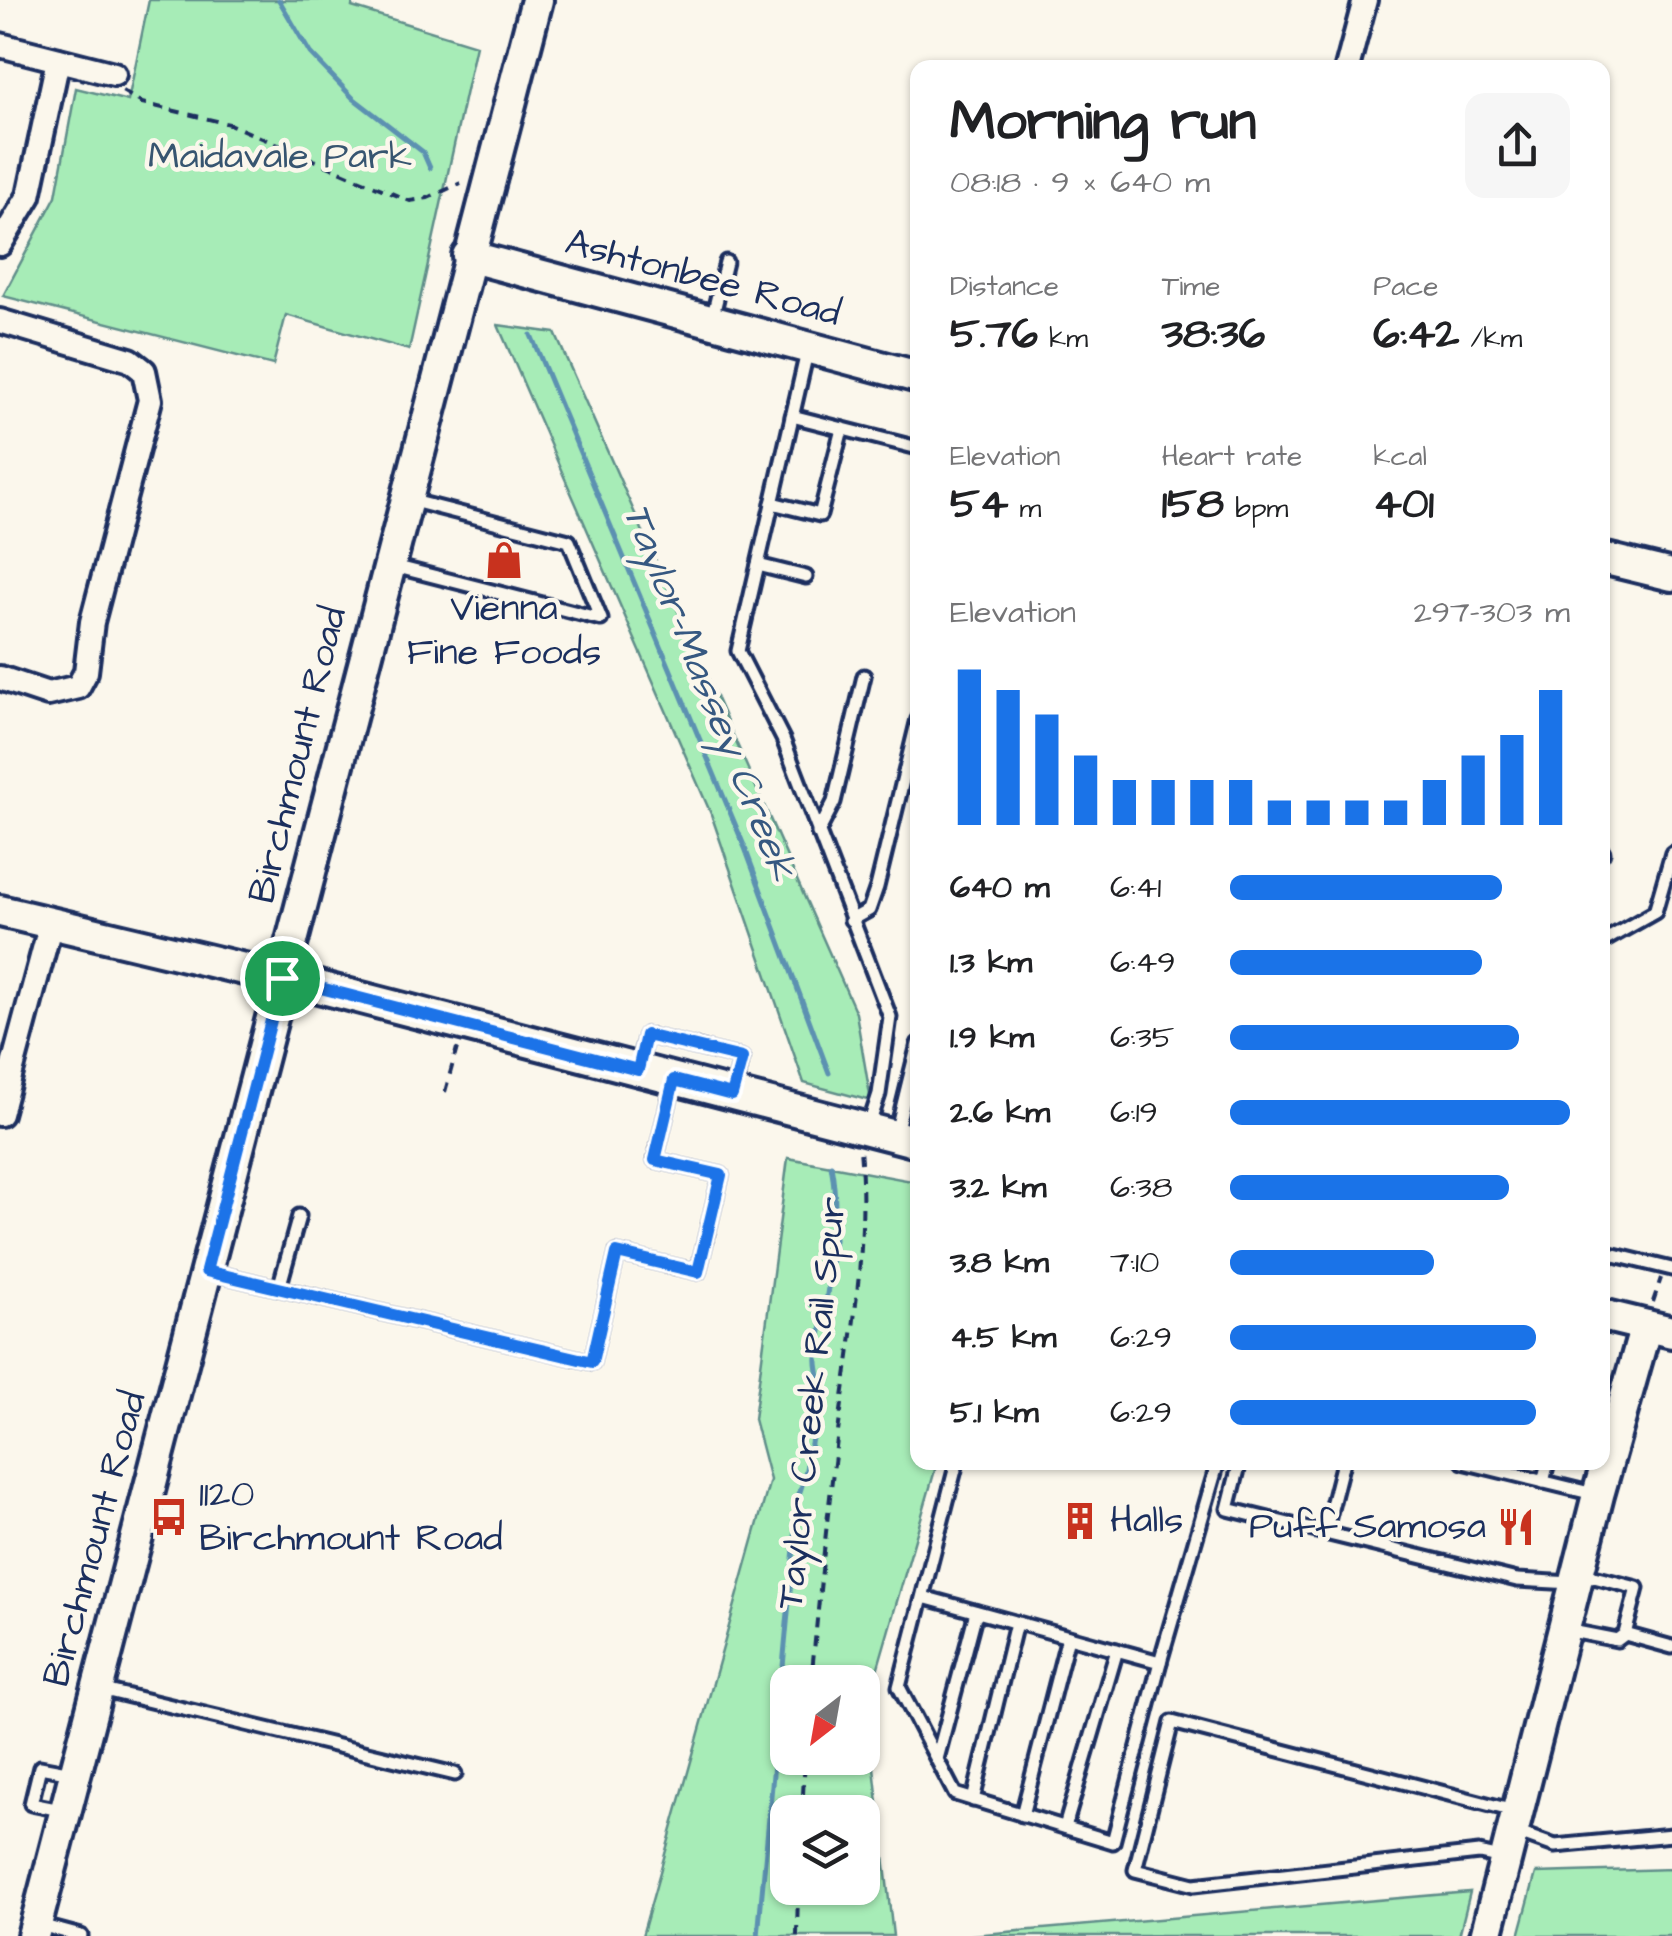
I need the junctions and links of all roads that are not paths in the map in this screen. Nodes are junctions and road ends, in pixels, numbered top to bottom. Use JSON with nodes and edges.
{"nodes":[{"id":1,"x":537,"y":0,"type":"edge"},
{"id":2,"x":1365,"y":0,"type":"edge"},
{"id":3,"x":0,"y":44,"type":"edge"},
{"id":4,"x":58,"y":60,"type":"junction"},
{"id":5,"x":1349,"y":60,"type":"edge"},
{"id":6,"x":114,"y":74,"type":"road end"},
{"id":7,"x":0,"y":244,"type":"edge"},
{"id":8,"x":468,"y":256,"type":"junction"},
{"id":9,"x":726,"y":262,"type":"dead end"},
{"id":10,"x":0,"y":322,"type":"edge"},
{"id":11,"x":711,"y":323,"type":"junction"},
{"id":12,"x":808,"y":348,"type":"junction"},
{"id":13,"x":910,"y":375,"type":"edge"},
{"id":14,"x":792,"y":416,"type":"junction"},
{"id":15,"x":842,"y":429,"type":"junction"},
{"id":16,"x":910,"y":446,"type":"edge"},
{"id":17,"x":405,"y":499,"type":"junction"},
{"id":18,"x":772,"y":502,"type":"junction"},
{"id":19,"x":1610,"y":560,"type":"edge"},
{"id":20,"x":388,"y":564,"type":"junction"},
{"id":21,"x":758,"y":565,"type":"junction"},
{"id":22,"x":1672,"y":575,"type":"edge"},
{"id":23,"x":806,"y":577,"type":"dead end"},
{"id":24,"x":864,"y":676,"type":"dead end"},
{"id":25,"x":0,"y":678,"type":"edge"},
{"id":26,"x":910,"y":752,"type":"edge"},
{"id":27,"x":818,"y":833,"type":"junction"},
{"id":28,"x":1672,"y":854,"type":"edge"},
{"id":29,"x":0,"y":911,"type":"edge"},
{"id":30,"x":851,"y":920,"type":"junction"},
{"id":31,"x":50,"y":924,"type":"junction"},
{"id":32,"x":1610,"y":937,"type":"edge"},
{"id":33,"x":282,"y":978,"type":"junction"},
{"id":34,"x":638,"y":1070,"type":"junction"},
{"id":35,"x":674,"y":1080,"type":"junction"},
{"id":36,"x":910,"y":1088,"type":"edge"},
{"id":37,"x":732,"y":1095,"type":"junction"},
{"id":38,"x":0,"y":1114,"type":"edge"},
{"id":39,"x":893,"y":1136,"type":"edge"},
{"id":40,"x":299,"y":1216,"type":"dead end"},
{"id":41,"x":1610,"y":1254,"type":"edge"},
{"id":42,"x":1668,"y":1268,"type":"edge"},
{"id":43,"x":206,"y":1271,"type":"junction"},
{"id":44,"x":279,"y":1288,"type":"junction"},
{"id":45,"x":1610,"y":1318,"type":"edge"},
{"id":46,"x":1659,"y":1329,"type":"edge"},
{"id":47,"x":1610,"y":1462,"type":"edge"},
{"id":48,"x":955,"y":1470,"type":"edge"},
{"id":49,"x":1216,"y":1470,"type":"edge"},
{"id":50,"x":1238,"y":1470,"type":"edge"},
{"id":51,"x":1341,"y":1470,"type":"edge"},
{"id":52,"x":1495,"y":1470,"type":"edge"},
{"id":53,"x":1546,"y":1470,"type":"edge"},
{"id":54,"x":1607,"y":1470,"type":"edge"},
{"id":55,"x":1544,"y":1482,"type":"junction"},
{"id":56,"x":1598,"y":1494,"type":"junction"},
{"id":57,"x":1325,"y":1533,"type":"junction"},
{"id":58,"x":1577,"y":1578,"type":"junction"},
{"id":59,"x":923,"y":1597,"type":"junction"},
{"id":60,"x":976,"y":1612,"type":"junction"},
{"id":61,"x":1016,"y":1623,"type":"junction"},
{"id":62,"x":1564,"y":1630,"type":"junction"},
{"id":63,"x":1625,"y":1634,"type":"junction"},
{"id":64,"x":1068,"y":1637,"type":"junction"},
{"id":65,"x":1672,"y":1647,"type":"edge"},
{"id":66,"x":1118,"y":1650,"type":"junction"},
{"id":67,"x":1160,"y":1662,"type":"junction"},
{"id":68,"x":98,"y":1688,"type":"junction"},
{"id":69,"x":936,"y":1759,"type":"junction"},
{"id":70,"x":455,"y":1774,"type":"dead end"},
{"id":71,"x":973,"y":1800,"type":"junction"},
{"id":72,"x":1022,"y":1814,"type":"junction"},
{"id":73,"x":1065,"y":1828,"type":"junction"},
{"id":74,"x":1512,"y":1834,"type":"junction"},
{"id":75,"x":1672,"y":1835,"type":"edge"},
{"id":76,"x":35,"y":1930,"type":"edge"},
{"id":77,"x":81,"y":1936,"type":"edge"},
{"id":78,"x":1486,"y":1936,"type":"edge"}],
"edges":[{"from":1,"to":8,"type":"street","name":"Birchmount Road"},
{"from":2,"to":5,"type":"street"},
{"from":3,"to":4,"type":"street"},
{"from":4,"to":6,"type":"street"},
{"from":4,"to":7,"type":"street"},
{"from":8,"to":11,"type":"street","name":"Ashtonbee Road"},
{"from":8,"to":17,"type":"street","name":"Birchmount Road"},
{"from":9,"to":11,"type":"lane"},
{"from":10,"to":25,"type":"street"},
{"from":11,"to":12,"type":"street","name":"Ashtonbee Road"},
{"from":12,"to":13,"type":"street","name":"Ashtonbee Road"},
{"from":12,"to":14,"type":"lane"},
{"from":14,"to":15,"type":"lane"},
{"from":14,"to":18,"type":"lane"},
{"from":15,"to":16,"type":"lane"},
{"from":15,"to":18,"type":"lane"},
{"from":17,"to":20,"type":"street","name":"Birchmount Road"},
{"from":17,"to":20,"type":"lane"},
{"from":18,"to":21,"type":"lane"},
{"from":19,"to":22,"type":"street"},
{"from":20,"to":33,"type":"street","name":"Birchmount Road"},
{"from":21,"to":23,"type":"lane"},
{"from":21,"to":27,"type":"lane"},
{"from":24,"to":27,"type":"lane"},
{"from":26,"to":30,"type":"lane"},
{"from":27,"to":30,"type":"lane"},
{"from":28,"to":32,"type":"lane"},
{"from":29,"to":31,"type":"street"},
{"from":30,"to":39,"type":"lane"},
{"from":31,"to":33,"type":"street"},
{"from":31,"to":38,"type":"street"},
{"from":33,"to":34,"type":"street"},
{"from":33,"to":43,"type":"street","name":"Birchmount Road"},
{"from":34,"to":35,"type":"street"},
{"from":34,"to":37,"type":"lane"},
{"from":35,"to":37,"type":"street"},
{"from":35,"to":44,"type":"lane"},
{"from":36,"to":39,"type":"lane"},
{"from":37,"to":39,"type":"street"},
{"from":40,"to":44,"type":"lane"},
{"from":41,"to":42,"type":"lane"},
{"from":43,"to":44,"type":"lane"},
{"from":43,"to":68,"type":"street","name":"Birchmount Road"},
{"from":45,"to":46,"type":"street"},
{"from":46,"to":47,"type":"street"},
{"from":48,"to":59,"type":"lane"},
{"from":49,"to":67,"type":"lane"},
{"from":50,"to":57,"type":"lane"},
{"from":51,"to":57,"type":"lane"},
{"from":52,"to":55,"type":"lane"},
{"from":53,"to":55,"type":"lane"},
{"from":54,"to":56,"type":"street"},
{"from":55,"to":56,"type":"lane"},
{"from":56,"to":58,"type":"street"},
{"from":57,"to":58,"type":"lane"},
{"from":58,"to":62,"type":"street"},
{"from":58,"to":63,"type":"lane"},
{"from":59,"to":60,"type":"lane"},
{"from":59,"to":69,"type":"lane"},
{"from":60,"to":61,"type":"lane"},
{"from":60,"to":69,"type":"lane"},
{"from":61,"to":64,"type":"lane"},
{"from":61,"to":71,"type":"lane"},
{"from":62,"to":63,"type":"lane"},
{"from":62,"to":74,"type":"street"},
{"from":63,"to":65,"type":"lane"},
{"from":64,"to":66,"type":"lane"},
{"from":64,"to":72,"type":"lane"},
{"from":66,"to":67,"type":"lane"},
{"from":66,"to":73,"type":"lane"},
{"from":67,"to":73,"type":"lane"},
{"from":68,"to":70,"type":"lane"},
{"from":68,"to":76,"type":"street","name":"Birchmount Road"},
{"from":69,"to":71,"type":"lane"},
{"from":71,"to":72,"type":"lane"},
{"from":72,"to":73,"type":"lane"},
{"from":74,"to":74,"type":"lane"},
{"from":74,"to":75,"type":"lane"},
{"from":74,"to":78,"type":"street"},
{"from":76,"to":77,"type":"lane"}]}
